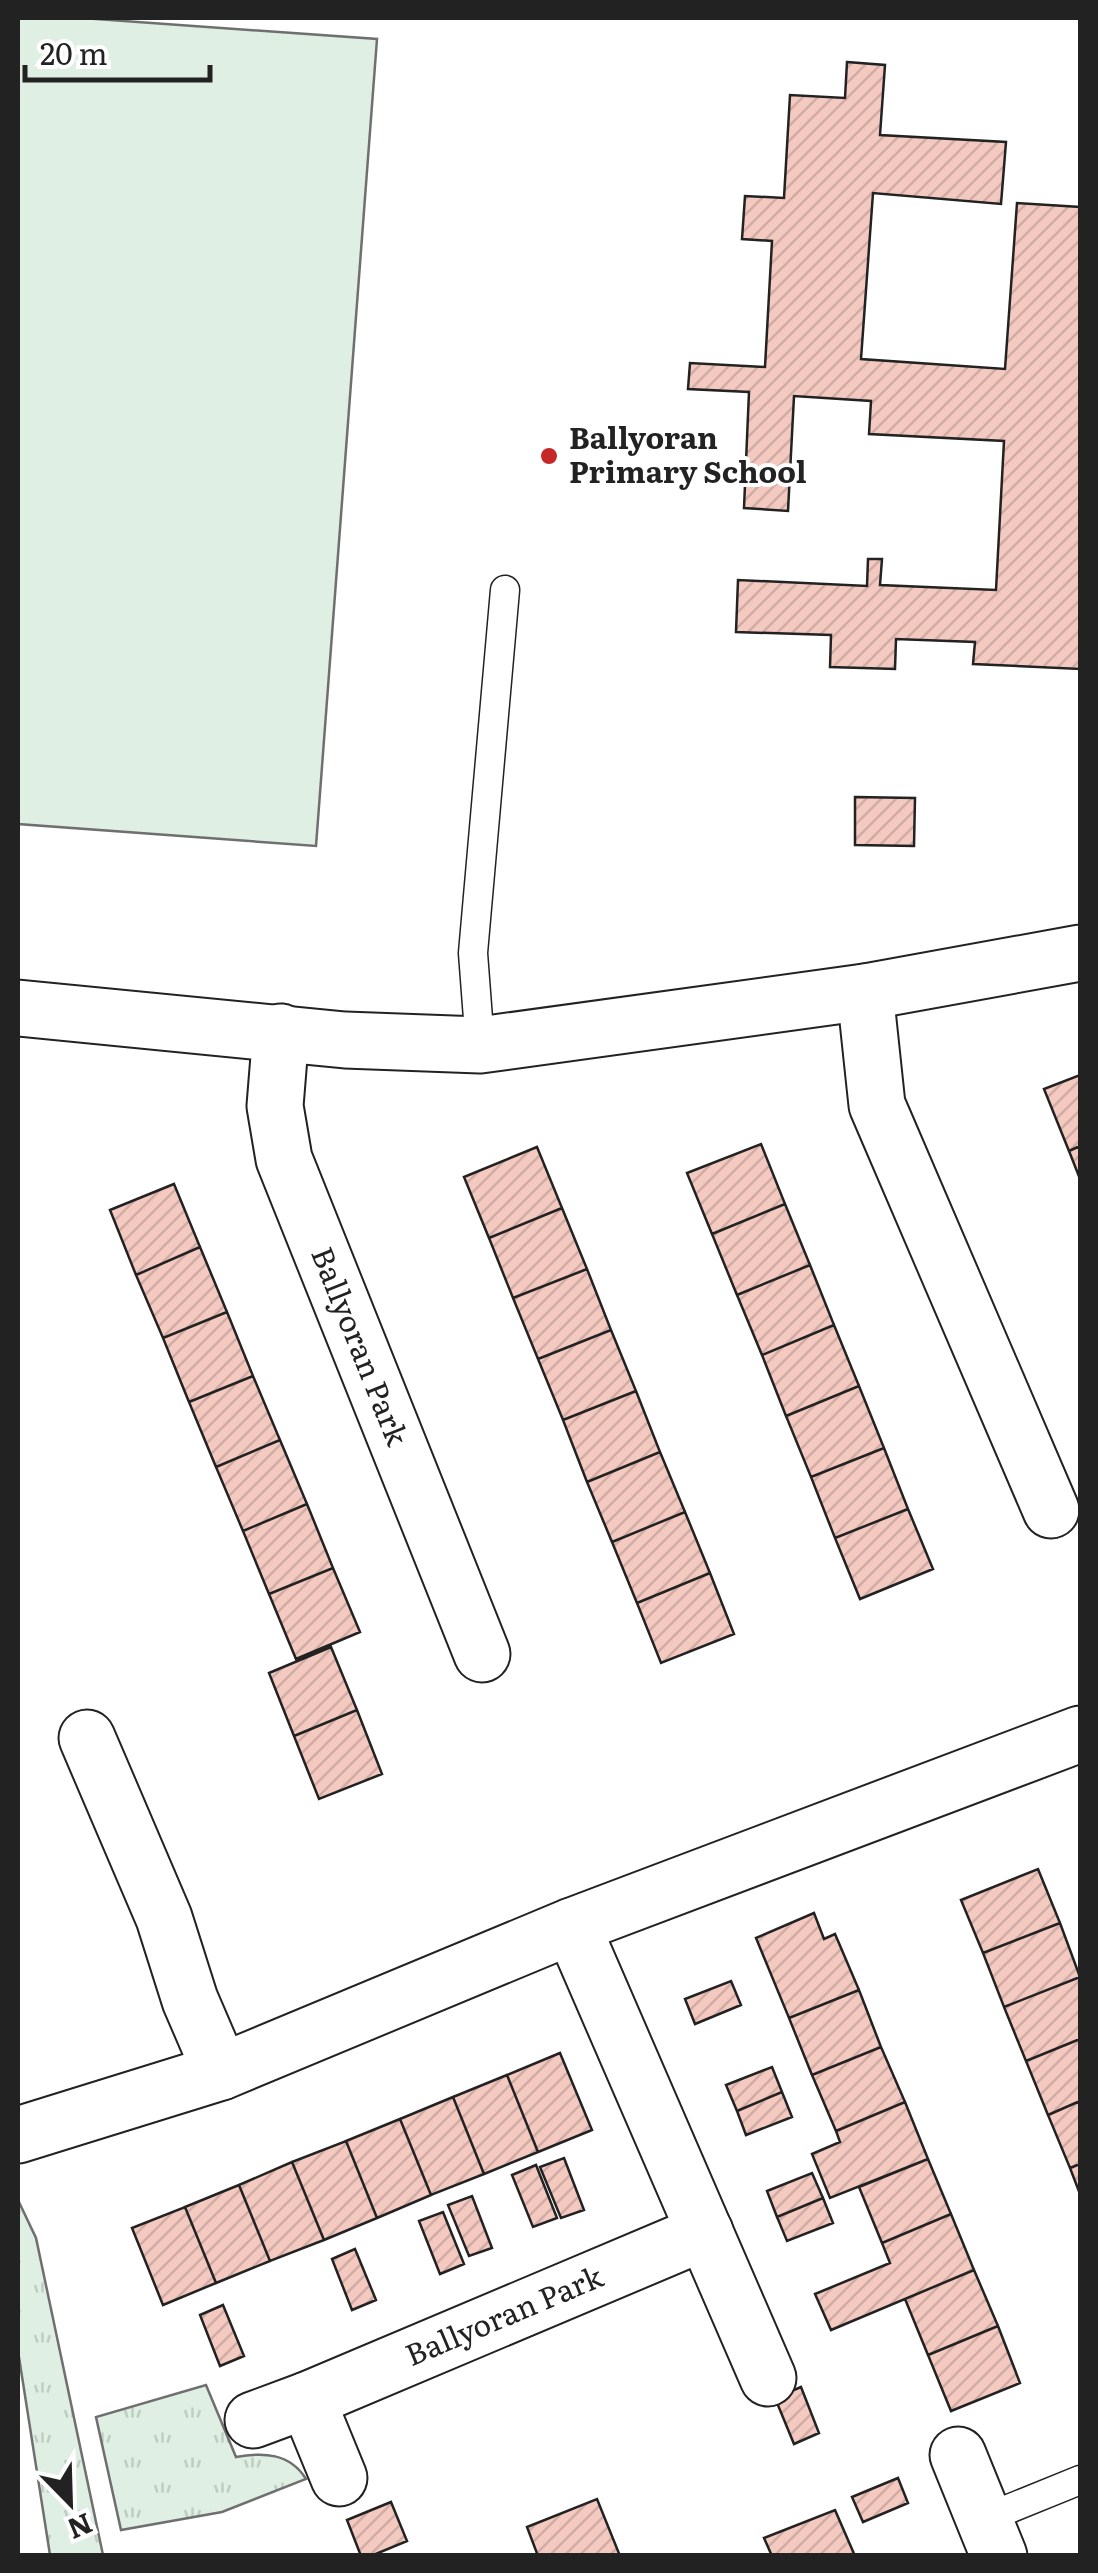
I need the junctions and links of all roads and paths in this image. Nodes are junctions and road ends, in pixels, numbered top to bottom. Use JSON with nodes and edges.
{"nodes":[{"id":1,"x":504,"y":590,"type":"dead end"},
{"id":2,"x":1080,"y":953,"type":"edge"},
{"id":3,"x":865,"y":992,"type":"junction"},
{"id":4,"x":18,"y":1008,"type":"edge"},
{"id":5,"x":281,"y":1032,"type":"junction"},
{"id":6,"x":480,"y":1044,"type":"junction"},
{"id":7,"x":1050,"y":1510,"type":"dead end"},
{"id":8,"x":482,"y":1654,"type":"dead end"},
{"id":9,"x":1080,"y":1734,"type":"edge"},
{"id":10,"x":86,"y":1738,"type":"dead end"},
{"id":11,"x":572,"y":1926,"type":"junction"},
{"id":12,"x":221,"y":2072,"type":"junction"},
{"id":13,"x":18,"y":2135,"type":"edge"},
{"id":14,"x":705,"y":2232,"type":"junction"},
{"id":15,"x":768,"y":2378,"type":"dead end"},
{"id":16,"x":307,"y":2400,"type":"junction"},
{"id":17,"x":253,"y":2420,"type":"dead end"},
{"id":18,"x":958,"y":2455,"type":"dead end"},
{"id":19,"x":339,"y":2478,"type":"dead end"},
{"id":20,"x":1080,"y":2480,"type":"edge"},
{"id":21,"x":992,"y":2537,"type":"edge"}],
"edges":[{"from":1,"to":6,"type":"lane"},
{"from":2,"to":3,"type":"street"},
{"from":3,"to":6,"type":"street"},
{"from":3,"to":7,"type":"street"},
{"from":4,"to":5,"type":"street"},
{"from":5,"to":6,"type":"street"},
{"from":5,"to":8,"type":"street","name":"Ballyoran Park"},
{"from":9,"to":11,"type":"street"},
{"from":10,"to":12,"type":"street"},
{"from":11,"to":12,"type":"street"},
{"from":11,"to":14,"type":"street"},
{"from":12,"to":13,"type":"street"},
{"from":14,"to":15,"type":"street"},
{"from":14,"to":16,"type":"street","name":"Ballyoran Park"},
{"from":16,"to":17,"type":"street","name":"Ballyoran Park"},
{"from":16,"to":19,"type":"street"},
{"from":18,"to":21,"type":"street"},
{"from":20,"to":21,"type":"lane"}]}
